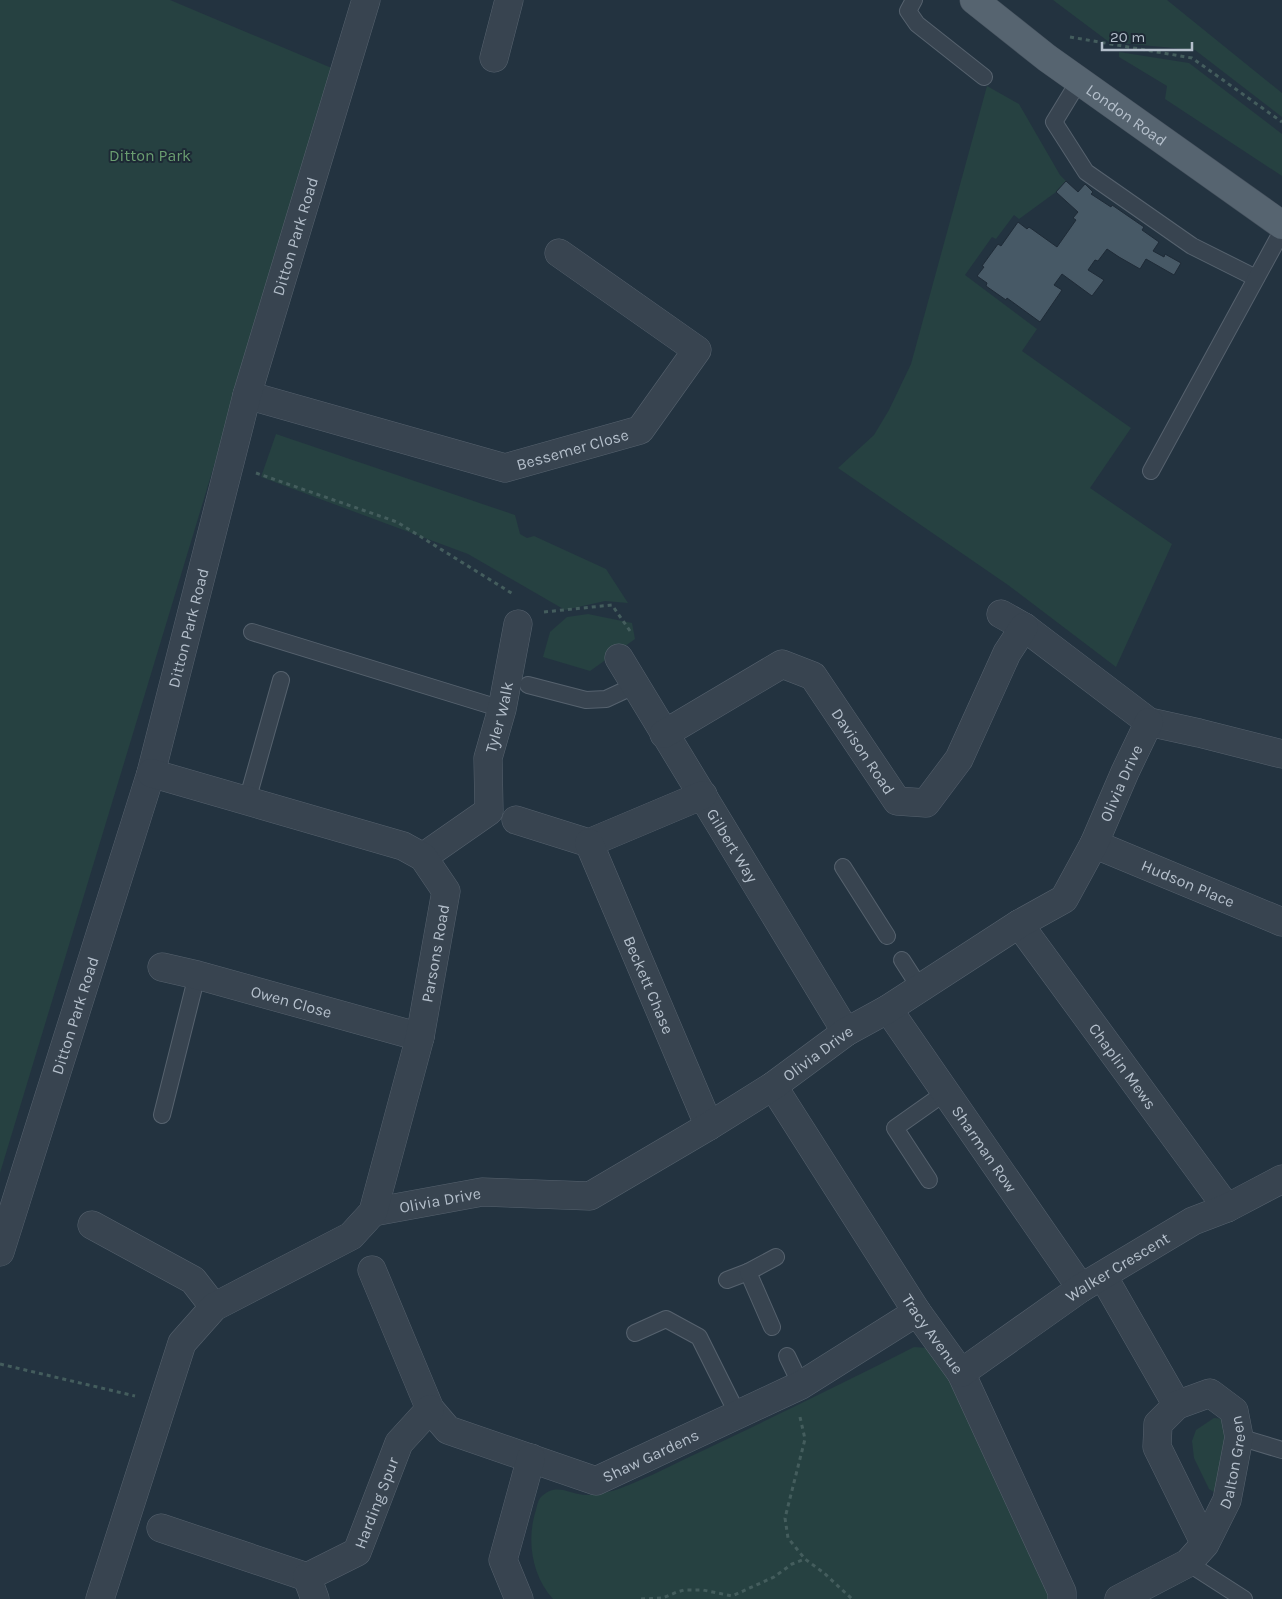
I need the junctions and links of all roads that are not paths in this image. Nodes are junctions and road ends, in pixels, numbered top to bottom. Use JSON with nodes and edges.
{"nodes":[{"id":1,"x":366,"y":0,"type":"edge"},
{"id":2,"x":509,"y":0,"type":"edge"},
{"id":3,"x":914,"y":0,"type":"edge"},
{"id":4,"x":974,"y":0,"type":"edge"},
{"id":5,"x":494,"y":58,"type":"dead end"},
{"id":6,"x":984,"y":77,"type":"dead end"},
{"id":7,"x":1079,"y":81,"type":"junction"},
{"id":8,"x":1282,"y":225,"type":"edge"},
{"id":9,"x":1282,"y":230,"type":"edge"},
{"id":10,"x":559,"y":253,"type":"dead end"},
{"id":11,"x":1256,"y":278,"type":"junction"},
{"id":12,"x":247,"y":395,"type":"junction"},
{"id":13,"x":1151,"y":471,"type":"dead end"},
{"id":14,"x":518,"y":624,"type":"road end"},
{"id":15,"x":252,"y":632,"type":"dead end"},
{"id":16,"x":619,"y":658,"type":"dead end"},
{"id":17,"x":281,"y":680,"type":"dead end"},
{"id":18,"x":528,"y":685,"type":"dead end"},
{"id":19,"x":636,"y":685,"type":"junction"},
{"id":20,"x":502,"y":709,"type":"junction"},
{"id":21,"x":1148,"y":722,"type":"junction"},
{"id":22,"x":664,"y":734,"type":"junction"},
{"id":23,"x":1282,"y":754,"type":"edge"},
{"id":24,"x":151,"y":773,"type":"junction"},
{"id":25,"x":703,"y":795,"type":"junction"},
{"id":26,"x":247,"y":801,"type":"junction"},
{"id":27,"x":516,"y":820,"type":"dead end"},
{"id":28,"x":589,"y":843,"type":"junction"},
{"id":29,"x":1094,"y":844,"type":"junction"},
{"id":30,"x":423,"y":857,"type":"junction"},
{"id":31,"x":843,"y":867,"type":"dead end"},
{"id":32,"x":1282,"y":922,"type":"edge"},
{"id":33,"x":1020,"y":924,"type":"junction"},
{"id":34,"x":887,"y":936,"type":"dead end"},
{"id":35,"x":902,"y":960,"type":"dead end"},
{"id":36,"x":162,"y":968,"type":"dead end"},
{"id":37,"x":196,"y":976,"type":"junction"},
{"id":38,"x":920,"y":988,"type":"junction"},
{"id":39,"x":888,"y":1009,"type":"junction"},
{"id":40,"x":846,"y":1032,"type":"junction"},
{"id":41,"x":420,"y":1037,"type":"junction"},
{"id":42,"x":773,"y":1086,"type":"junction"},
{"id":43,"x":946,"y":1092,"type":"junction"},
{"id":44,"x":162,"y":1115,"type":"dead end"},
{"id":45,"x":709,"y":1126,"type":"junction"},
{"id":46,"x":1282,"y":1179,"type":"edge"},
{"id":47,"x":929,"y":1180,"type":"dead end"},
{"id":48,"x":1227,"y":1208,"type":"junction"},
{"id":49,"x":373,"y":1212,"type":"junction"},
{"id":50,"x":92,"y":1226,"type":"dead end"},
{"id":51,"x":0,"y":1252,"type":"edge"},
{"id":52,"x":776,"y":1257,"type":"dead end"},
{"id":53,"x":372,"y":1270,"type":"dead end"},
{"id":54,"x":748,"y":1272,"type":"junction"},
{"id":55,"x":726,"y":1280,"type":"dead end"},
{"id":56,"x":1092,"y":1282,"type":"junction"},
{"id":57,"x":214,"y":1308,"type":"junction"},
{"id":58,"x":917,"y":1312,"type":"junction"},
{"id":59,"x":772,"y":1327,"type":"dead end"},
{"id":60,"x":635,"y":1333,"type":"dead end"},
{"id":61,"x":787,"y":1356,"type":"dead end"},
{"id":62,"x":961,"y":1373,"type":"junction"},
{"id":63,"x":797,"y":1387,"type":"junction"},
{"id":64,"x":1177,"y":1405,"type":"junction"},
{"id":65,"x":430,"y":1409,"type":"junction"},
{"id":66,"x":738,"y":1415,"type":"junction"},
{"id":67,"x":1239,"y":1437,"type":"junction"},
{"id":68,"x":1282,"y":1450,"type":"edge"},
{"id":69,"x":531,"y":1458,"type":"junction"},
{"id":70,"x":161,"y":1528,"type":"dead end"},
{"id":71,"x":1196,"y":1553,"type":"junction"},
{"id":72,"x":311,"y":1588,"type":"edge"},
{"id":73,"x":100,"y":1599,"type":"edge"},
{"id":74,"x":519,"y":1599,"type":"edge"},
{"id":75,"x":1062,"y":1599,"type":"edge"},
{"id":76,"x":1119,"y":1599,"type":"edge"},
{"id":77,"x":1244,"y":1599,"type":"edge"}],
"edges":[{"from":1,"to":12,"type":"street","name":"Ditton Park Road"},
{"from":2,"to":5,"type":"street"},
{"from":3,"to":6,"type":"lane"},
{"from":4,"to":7,"type":"main road","name":"London Road"},
{"from":7,"to":8,"type":"main road","name":"London Road"},
{"from":7,"to":11,"type":"lane"},
{"from":9,"to":11,"type":"lane"},
{"from":10,"to":12,"type":"street","name":"Bessemer Close"},
{"from":11,"to":13,"type":"lane"},
{"from":12,"to":24,"type":"street","name":"Ditton Park Road"},
{"from":14,"to":20,"type":"street","name":"Tyler Walk"},
{"from":15,"to":20,"type":"lane"},
{"from":16,"to":19,"type":"street","name":"Gilbert Way"},
{"from":17,"to":26,"type":"lane"},
{"from":18,"to":19,"type":"lane"},
{"from":19,"to":22,"type":"street","name":"Gilbert Way"},
{"from":20,"to":30,"type":"street","name":"Tyler Walk"},
{"from":21,"to":22,"type":"street","name":"Davison Road"},
{"from":21,"to":23,"type":"street"},
{"from":21,"to":29,"type":"street","name":"Olivia Drive"},
{"from":22,"to":25,"type":"street","name":"Gilbert Way"},
{"from":24,"to":26,"type":"street","name":"Parsons Road"},
{"from":24,"to":51,"type":"street","name":"Ditton Park Road"},
{"from":25,"to":28,"type":"street"},
{"from":25,"to":40,"type":"street","name":"Gilbert Way"},
{"from":26,"to":30,"type":"street","name":"Parsons Road"},
{"from":27,"to":28,"type":"street"},
{"from":28,"to":45,"type":"street","name":"Beckett Chase"},
{"from":29,"to":32,"type":"street","name":"Hudson Place"},
{"from":29,"to":33,"type":"street","name":"Olivia Drive"},
{"from":30,"to":41,"type":"street","name":"Parsons Road"},
{"from":31,"to":34,"type":"lane"},
{"from":33,"to":38,"type":"street","name":"Olivia Drive"},
{"from":33,"to":48,"type":"street","name":"Chaplin Mews"},
{"from":35,"to":38,"type":"lane"},
{"from":36,"to":37,"type":"street","name":"Owen Close"},
{"from":37,"to":41,"type":"street","name":"Owen Close"},
{"from":37,"to":44,"type":"lane"},
{"from":38,"to":39,"type":"street","name":"Olivia Drive"},
{"from":39,"to":40,"type":"street","name":"Olivia Drive"},
{"from":39,"to":43,"type":"street","name":"Sharman Row"},
{"from":40,"to":42,"type":"street","name":"Olivia Drive"},
{"from":41,"to":49,"type":"street","name":"Parsons Road"},
{"from":42,"to":45,"type":"street","name":"Olivia Drive"},
{"from":42,"to":58,"type":"street","name":"Tracy Avenue"},
{"from":43,"to":47,"type":"lane"},
{"from":43,"to":56,"type":"street","name":"Sharman Row"},
{"from":45,"to":49,"type":"street","name":"Olivia Drive"},
{"from":46,"to":48,"type":"street","name":"Walker Crescent"},
{"from":48,"to":56,"type":"street","name":"Walker Crescent"},
{"from":49,"to":57,"type":"street","name":"Parsons Road"},
{"from":50,"to":57,"type":"street"},
{"from":52,"to":54,"type":"lane"},
{"from":53,"to":65,"type":"street","name":"Shaw Gardens"},
{"from":54,"to":55,"type":"lane"},
{"from":54,"to":59,"type":"lane"},
{"from":56,"to":62,"type":"street","name":"Walker Crescent"},
{"from":56,"to":64,"type":"street"},
{"from":57,"to":73,"type":"street","name":"Parsons Road"},
{"from":58,"to":62,"type":"street","name":"Tracy Avenue"},
{"from":58,"to":63,"type":"street","name":"Shaw Gardens"},
{"from":60,"to":66,"type":"lane"},
{"from":61,"to":63,"type":"lane"},
{"from":62,"to":75,"type":"street","name":"Tracy Avenue"},
{"from":63,"to":66,"type":"street","name":"Shaw Gardens"},
{"from":64,"to":67,"type":"street","name":"Dalton Green"},
{"from":64,"to":71,"type":"street","name":"Dalton Green"},
{"from":65,"to":69,"type":"street","name":"Shaw Gardens"},
{"from":65,"to":72,"type":"street","name":"Harding Spur"},
{"from":66,"to":69,"type":"street","name":"Shaw Gardens"},
{"from":67,"to":68,"type":"lane"},
{"from":67,"to":71,"type":"street","name":"Dalton Green"},
{"from":69,"to":74,"type":"street"},
{"from":70,"to":72,"type":"street","name":"Harding Spur"},
{"from":71,"to":76,"type":"street"},
{"from":71,"to":77,"type":"lane"}]}
